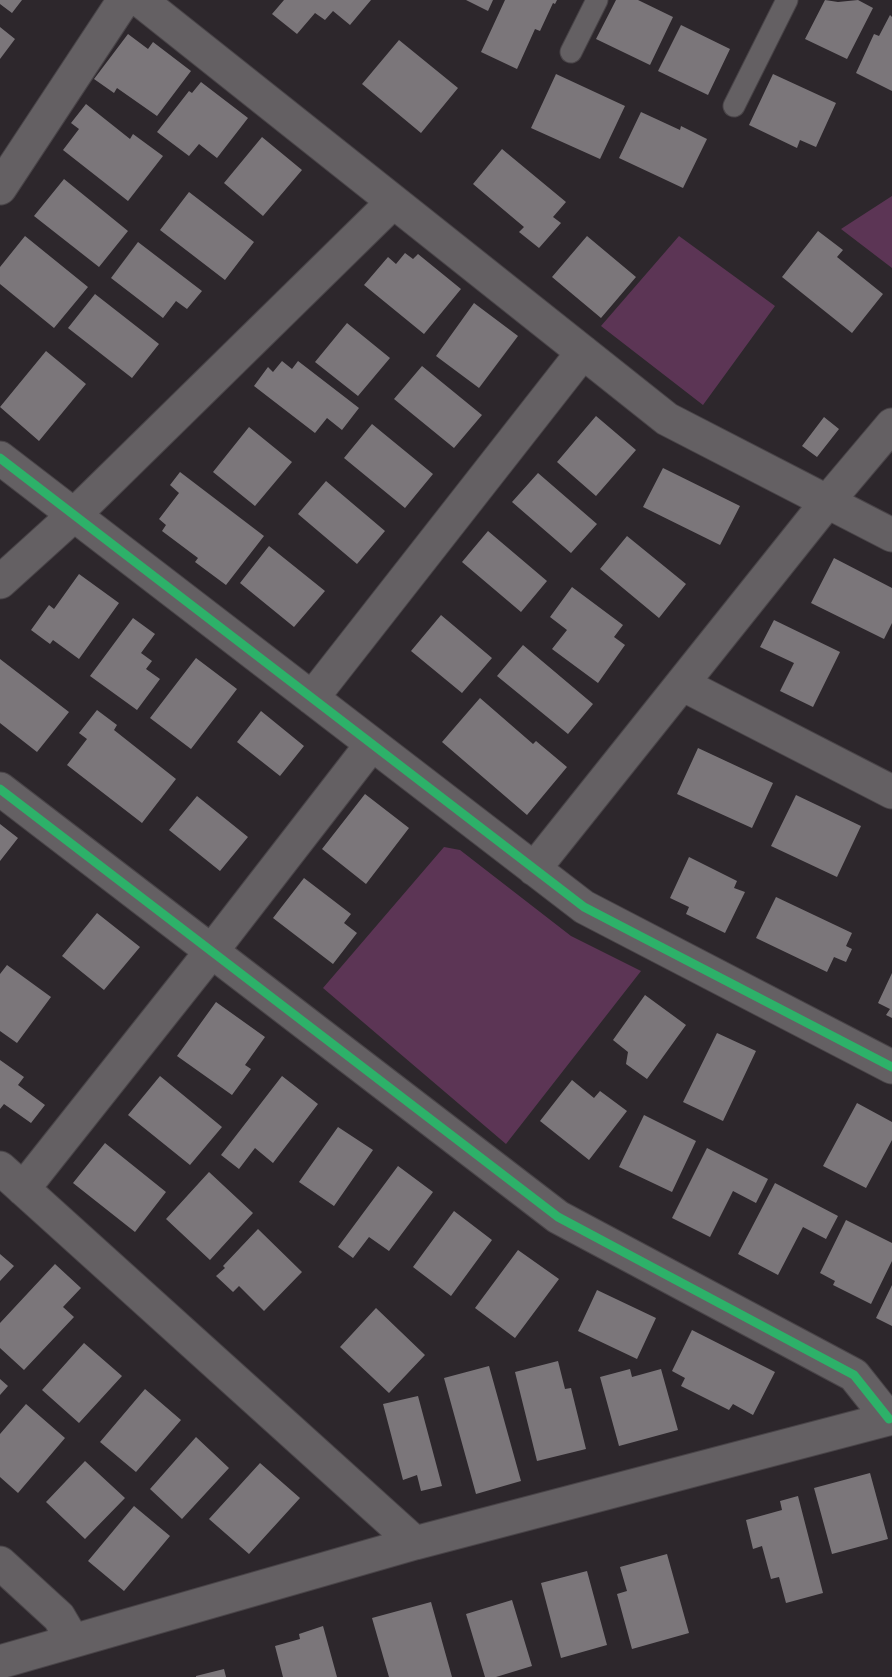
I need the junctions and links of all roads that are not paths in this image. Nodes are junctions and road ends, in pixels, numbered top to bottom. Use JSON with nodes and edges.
{"nodes":[{"id":1,"x":124,"y":0,"type":"edge"},
{"id":2,"x":140,"y":0,"type":"edge"},
{"id":3,"x":597,"y":0,"type":"edge"},
{"id":4,"x":787,"y":0,"type":"edge"},
{"id":5,"x":571,"y":52,"type":"dead end"},
{"id":6,"x":734,"y":106,"type":"dead end"},
{"id":7,"x":0,"y":188,"type":"edge"},
{"id":8,"x":393,"y":202,"type":"junction"},
{"id":9,"x":583,"y":352,"type":"junction"},
{"id":10,"x":892,"y":425,"type":"edge"},
{"id":11,"x":0,"y":458,"type":"edge"},
{"id":12,"x":827,"y":501,"type":"junction"},
{"id":13,"x":74,"y":515,"type":"junction"},
{"id":14,"x":892,"y":535,"type":"edge"},
{"id":15,"x":0,"y":582,"type":"edge"},
{"id":16,"x":682,"y":684,"type":"junction"},
{"id":17,"x":312,"y":698,"type":"junction"},
{"id":18,"x":372,"y":744,"type":"junction"},
{"id":19,"x":0,"y":789,"type":"edge"},
{"id":20,"x":892,"y":792,"type":"edge"},
{"id":21,"x":534,"y":869,"type":"junction"},
{"id":22,"x":211,"y":952,"type":"junction"},
{"id":23,"x":892,"y":1067,"type":"edge"},
{"id":24,"x":11,"y":1178,"type":"edge"},
{"id":25,"x":890,"y":1418,"type":"edge"},
{"id":26,"x":415,"y":1543,"type":"junction"},
{"id":27,"x":0,"y":1563,"type":"edge"},
{"id":28,"x":72,"y":1641,"type":"junction"},
{"id":29,"x":0,"y":1662,"type":"edge"}],
"edges":[{"from":1,"to":7,"type":"street"},
{"from":2,"to":8,"type":"street"},
{"from":3,"to":5,"type":"lane"},
{"from":4,"to":6,"type":"lane"},
{"from":8,"to":9,"type":"street"},
{"from":8,"to":13,"type":"street"},
{"from":9,"to":12,"type":"street"},
{"from":9,"to":17,"type":"street"},
{"from":10,"to":12,"type":"street"},
{"from":11,"to":13,"type":"street"},
{"from":12,"to":14,"type":"street"},
{"from":12,"to":16,"type":"street"},
{"from":13,"to":15,"type":"street"},
{"from":13,"to":17,"type":"street"},
{"from":16,"to":20,"type":"street"},
{"from":16,"to":21,"type":"street"},
{"from":17,"to":18,"type":"street"},
{"from":18,"to":21,"type":"street"},
{"from":18,"to":22,"type":"street"},
{"from":19,"to":22,"type":"street"},
{"from":21,"to":23,"type":"street"},
{"from":22,"to":24,"type":"street"},
{"from":22,"to":25,"type":"street"},
{"from":24,"to":26,"type":"street"},
{"from":25,"to":26,"type":"street"},
{"from":26,"to":28,"type":"street"},
{"from":27,"to":28,"type":"street"},
{"from":28,"to":29,"type":"street"}]}
